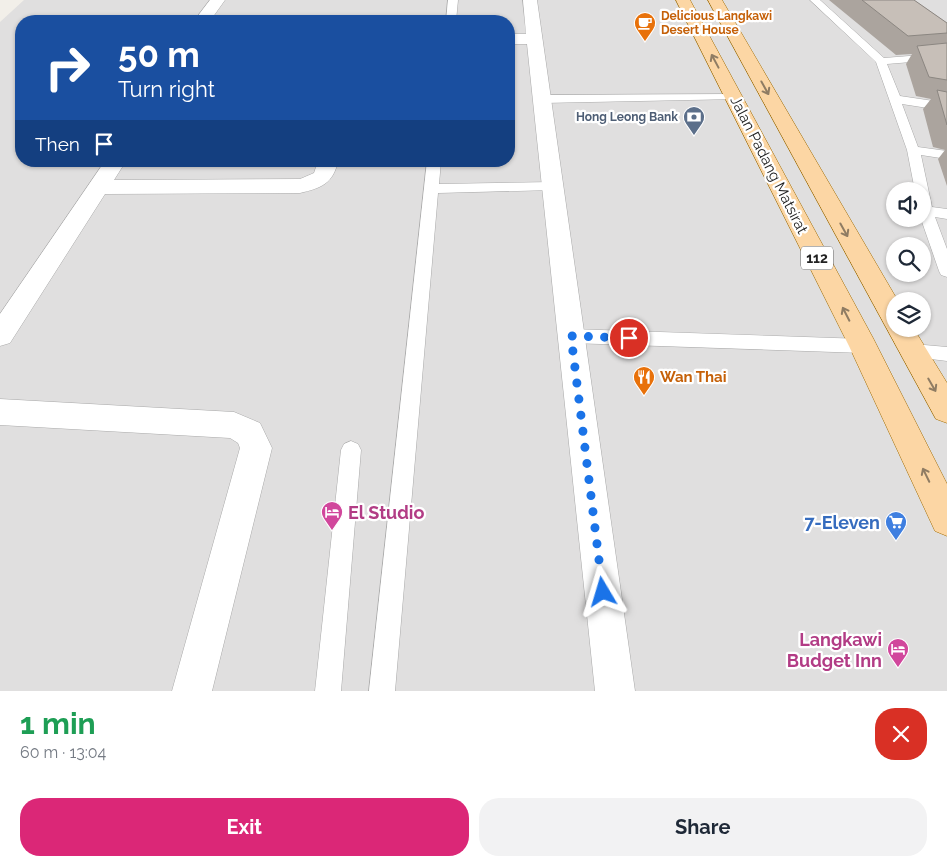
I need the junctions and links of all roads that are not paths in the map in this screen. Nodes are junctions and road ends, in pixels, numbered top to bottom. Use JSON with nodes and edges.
{"nodes":[{"id":1,"x":218,"y":0,"type":"edge"},
{"id":2,"x":453,"y":0,"type":"edge"},
{"id":3,"x":530,"y":0,"type":"edge"},
{"id":4,"x":683,"y":0,"type":"edge"},
{"id":5,"x":715,"y":0,"type":"edge"},
{"id":6,"x":815,"y":0,"type":"edge"},
{"id":7,"x":207,"y":15,"type":"edge"},
{"id":8,"x":452,"y":15,"type":"edge"},
{"id":9,"x":522,"y":39,"type":"edge"},
{"id":10,"x":947,"y":56,"type":"edge"},
{"id":11,"x":881,"y":61,"type":"junction"},
{"id":12,"x":734,"y":97,"type":"junction"},
{"id":13,"x":542,"y":98,"type":"junction"},
{"id":14,"x":894,"y":99,"type":"junction"},
{"id":15,"x":947,"y":106,"type":"edge"},
{"id":16,"x":913,"y":150,"type":"junction"},
{"id":17,"x":947,"y":155,"type":"edge"},
{"id":18,"x":112,"y":167,"type":"edge"},
{"id":19,"x":327,"y":167,"type":"edge"},
{"id":20,"x":433,"y":167,"type":"edge"},
{"id":21,"x":920,"y":182,"type":"edge"},
{"id":22,"x":553,"y":186,"type":"junction"},
{"id":23,"x":100,"y":187,"type":"junction"},
{"id":24,"x":431,"y":189,"type":"junction"},
{"id":25,"x":931,"y":212,"type":"edge"},
{"id":26,"x":947,"y":214,"type":"edge"},
{"id":27,"x":931,"y":225,"type":"edge"},
{"id":28,"x":947,"y":271,"type":"edge"},
{"id":29,"x":886,"y":304,"type":"edge"},
{"id":30,"x":0,"y":336,"type":"edge"},
{"id":31,"x":571,"y":336,"type":"junction"},
{"id":32,"x":906,"y":340,"type":"edge"},
{"id":33,"x":863,"y":346,"type":"junction"},
{"id":34,"x":947,"y":354,"type":"edge"},
{"id":35,"x":947,"y":410,"type":"edge"},
{"id":36,"x":0,"y":412,"type":"edge"},
{"id":37,"x":350,"y":450,"type":"dead end"},
{"id":38,"x":947,"y":519,"type":"edge"},
{"id":39,"x":192,"y":691,"type":"edge"},
{"id":40,"x":328,"y":691,"type":"edge"},
{"id":41,"x":382,"y":691,"type":"edge"},
{"id":42,"x":615,"y":691,"type":"edge"}],
"edges":[{"from":1,"to":7,"type":"street"},
{"from":2,"to":8,"type":"lane"},
{"from":3,"to":9,"type":"street"},
{"from":12,"to":4,"type":"main road","name":"Jalan Padang Matsirat","number":"112","one_way":true},
{"from":5,"to":29,"type":"main road","name":"Jalan Padang Matsirat","number":"112","one_way":true},
{"from":6,"to":11,"type":"lane"},
{"from":9,"to":13,"type":"street"},
{"from":10,"to":11,"type":"lane"},
{"from":11,"to":14,"type":"lane"},
{"from":12,"to":13,"type":"lane"},
{"from":33,"to":12,"type":"main road","name":"Jalan Padang Matsirat","number":"112","one_way":true},
{"from":13,"to":22,"type":"street"},
{"from":14,"to":15,"type":"lane"},
{"from":14,"to":16,"type":"lane"},
{"from":16,"to":17,"type":"lane"},
{"from":16,"to":21,"type":"lane"},
{"from":18,"to":23,"type":"street"},
{"from":19,"to":23,"type":"street"},
{"from":20,"to":24,"type":"lane"},
{"from":22,"to":24,"type":"lane"},
{"from":22,"to":31,"type":"street"},
{"from":23,"to":30,"type":"street"},
{"from":24,"to":41,"type":"lane"},
{"from":25,"to":26,"type":"lane"},
{"from":27,"to":28,"type":"lane"},
{"from":31,"to":33,"type":"lane"},
{"from":31,"to":42,"type":"street"},
{"from":32,"to":34,"type":"lane"},
{"from":32,"to":35,"type":"main road","one_way":true},
{"from":38,"to":33,"type":"main road","name":"Jalan Padang Matsirat","number":"112","one_way":true},
{"from":36,"to":39,"type":"street"},
{"from":37,"to":40,"type":"lane"}]}
